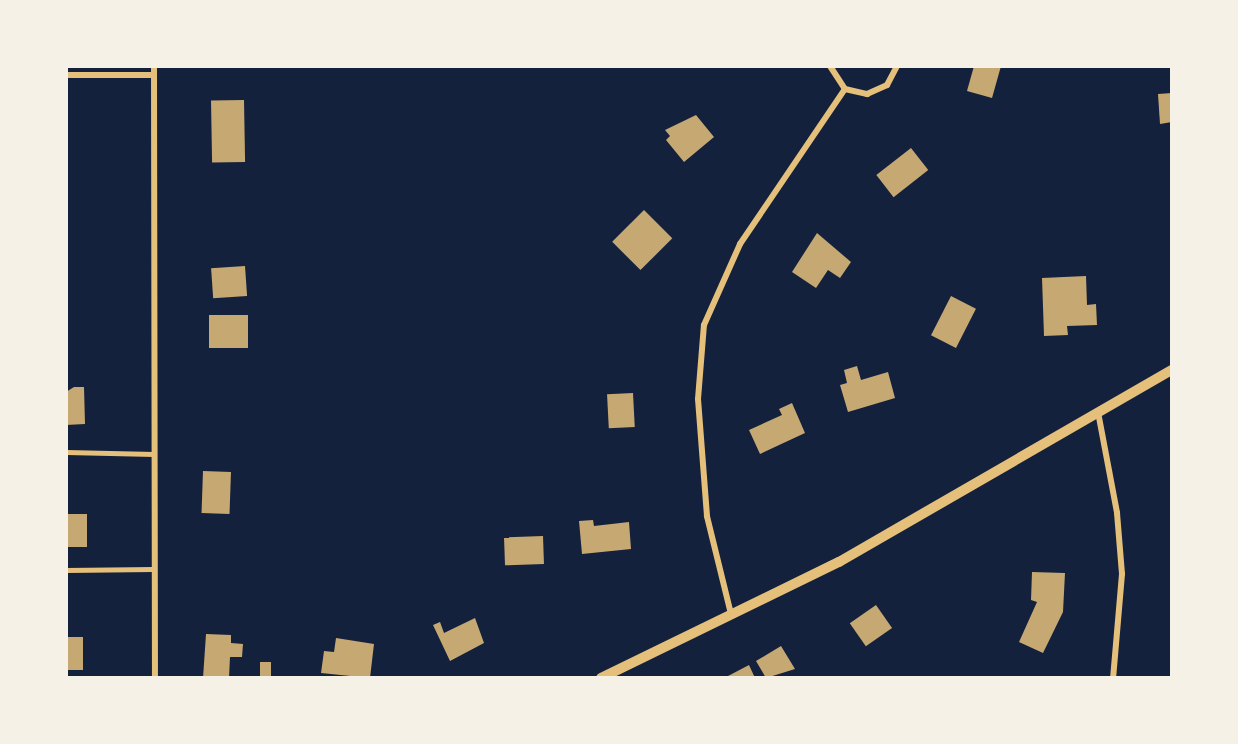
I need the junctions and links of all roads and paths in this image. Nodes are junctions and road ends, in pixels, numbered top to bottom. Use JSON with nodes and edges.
{"nodes":[{"id":1,"x":154,"y":66,"type":"edge"},
{"id":2,"x":830,"y":66,"type":"edge"},
{"id":3,"x":897,"y":66,"type":"edge"},
{"id":4,"x":66,"y":75,"type":"edge"},
{"id":5,"x":154,"y":75,"type":"junction"},
{"id":6,"x":844,"y":89,"type":"junction"},
{"id":7,"x":1172,"y":370,"type":"edge"},
{"id":8,"x":1098,"y":412,"type":"junction"},
{"id":9,"x":66,"y":452,"type":"edge"},
{"id":10,"x":154,"y":454,"type":"junction"},
{"id":11,"x":153,"y":569,"type":"junction"},
{"id":12,"x":66,"y":570,"type":"edge"},
{"id":13,"x":731,"y":614,"type":"junction"},
{"id":14,"x":155,"y":678,"type":"edge"},
{"id":15,"x":601,"y":678,"type":"edge"},
{"id":16,"x":1113,"y":678,"type":"edge"}],
"edges":[{"from":1,"to":5,"type":"street"},
{"from":2,"to":6,"type":"street"},
{"from":3,"to":6,"type":"street"},
{"from":4,"to":5,"type":"street"},
{"from":5,"to":10,"type":"street"},
{"from":6,"to":13,"type":"street"},
{"from":7,"to":8,"type":"street"},
{"from":8,"to":13,"type":"street"},
{"from":8,"to":16,"type":"street"},
{"from":9,"to":10,"type":"lane"},
{"from":10,"to":11,"type":"street"},
{"from":11,"to":12,"type":"lane"},
{"from":11,"to":14,"type":"street"},
{"from":13,"to":15,"type":"street"}]}
